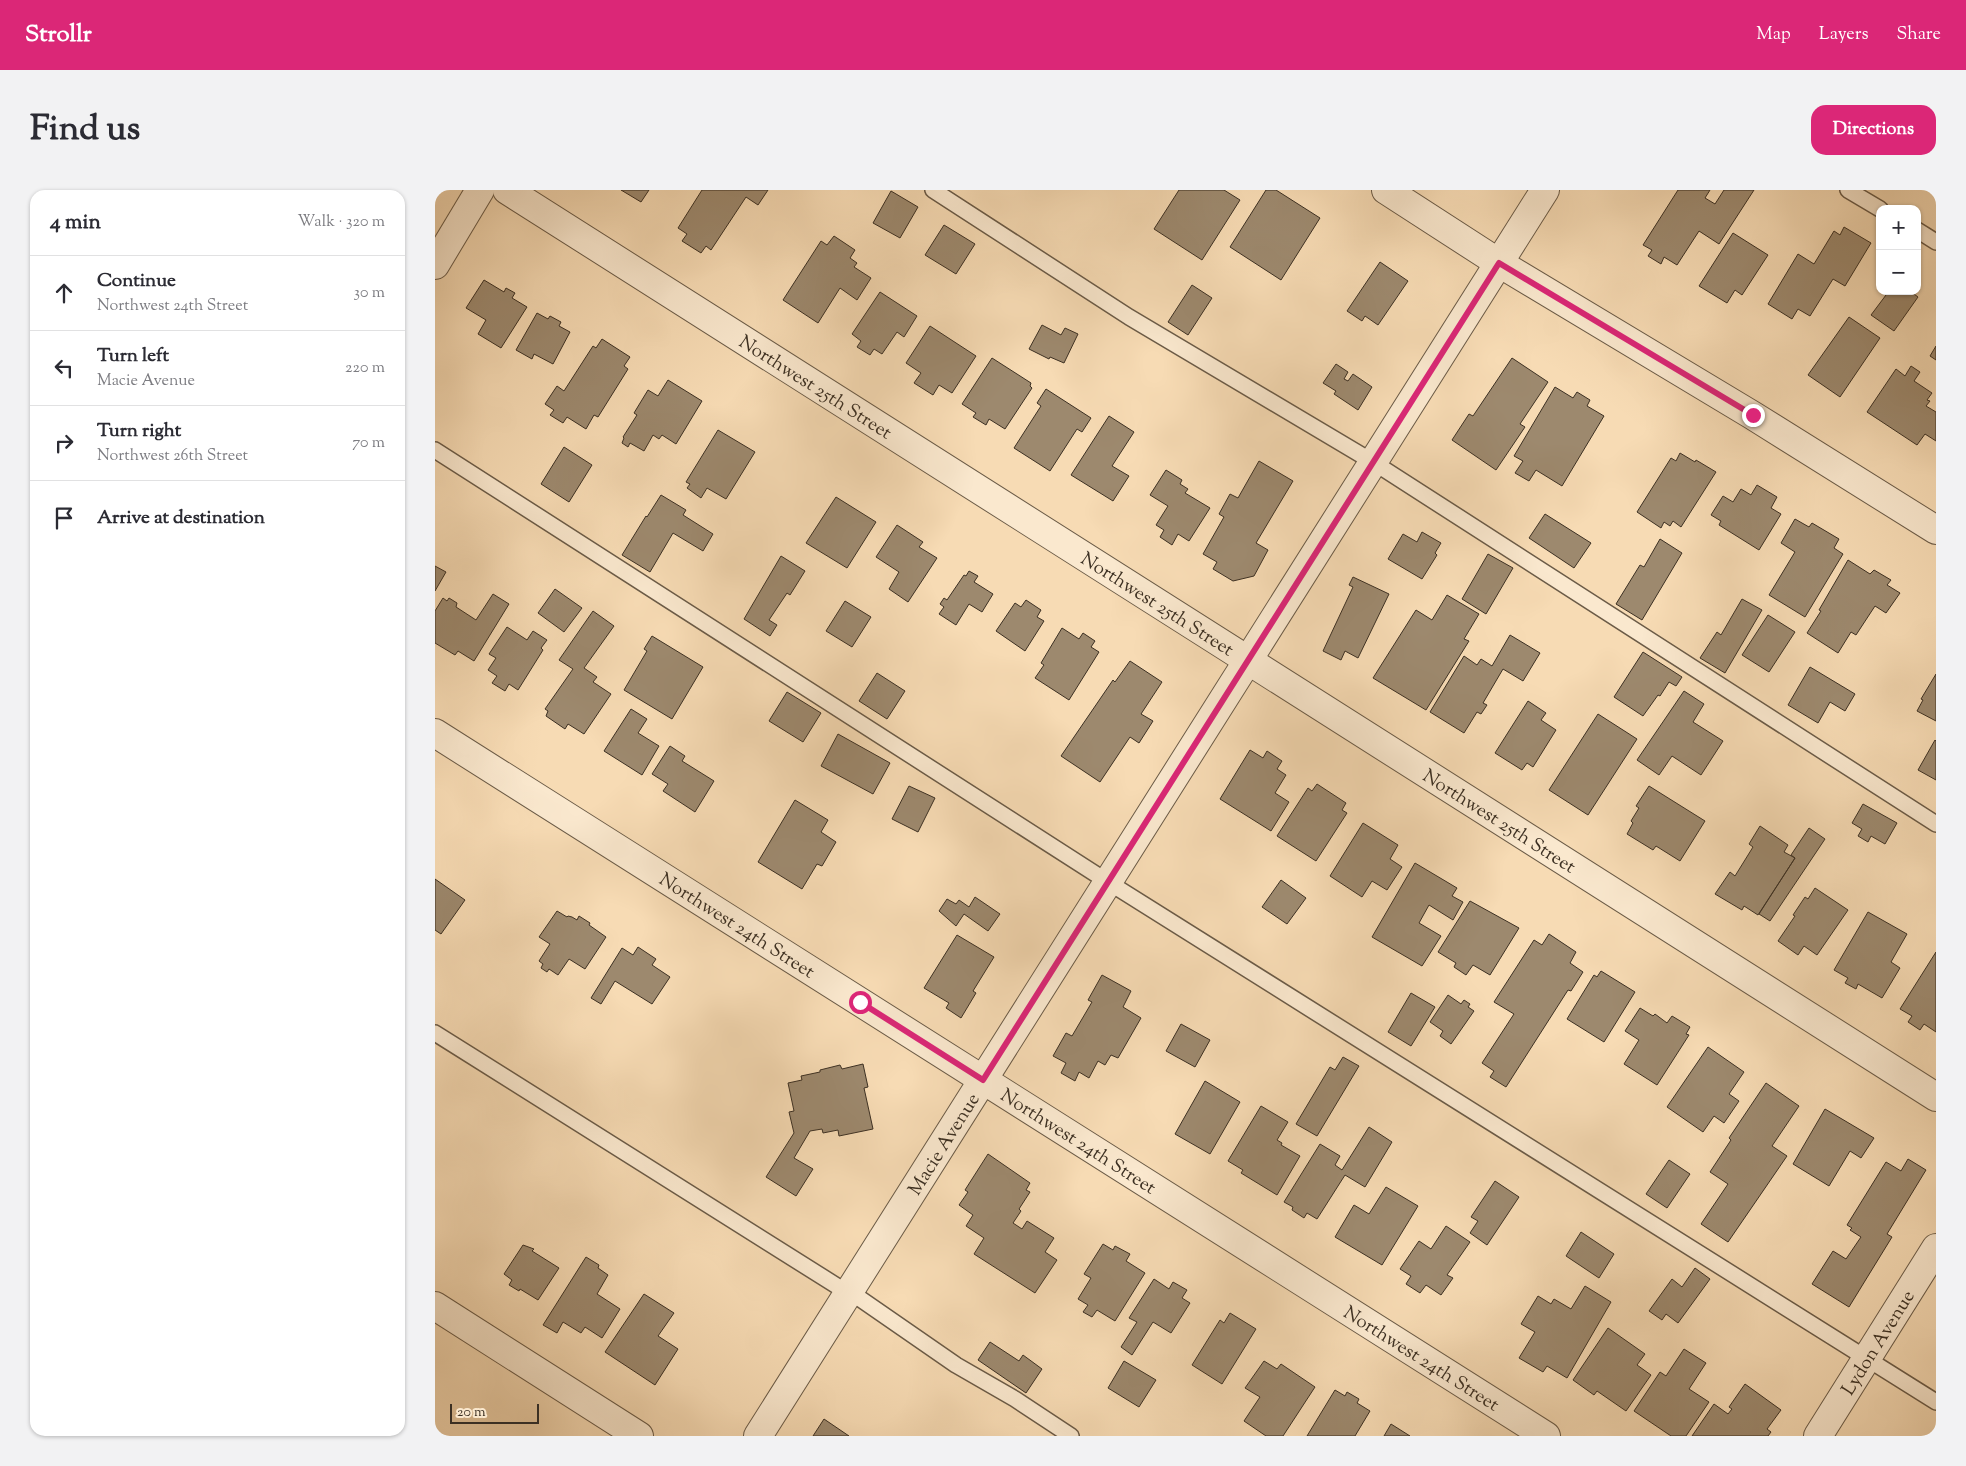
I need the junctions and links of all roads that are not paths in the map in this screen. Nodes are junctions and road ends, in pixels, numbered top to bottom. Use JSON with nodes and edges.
{"nodes":[{"id":1,"x":479,"y":190,"type":"edge"},
{"id":2,"x":507,"y":190,"type":"edge"},
{"id":3,"x":933,"y":190,"type":"edge"},
{"id":4,"x":1386,"y":190,"type":"edge"},
{"id":5,"x":1545,"y":190,"type":"edge"},
{"id":6,"x":1848,"y":190,"type":"edge"},
{"id":7,"x":1876,"y":207,"type":"edge"},
{"id":8,"x":1921,"y":233,"type":"edge"},
{"id":9,"x":1936,"y":242,"type":"edge"},
{"id":10,"x":1499,"y":263,"type":"junction"},
{"id":11,"x":435,"y":265,"type":"edge"},
{"id":12,"x":435,"y":450,"type":"edge"},
{"id":13,"x":1373,"y":462,"type":"junction"},
{"id":14,"x":1936,"y":530,"type":"edge"},
{"id":15,"x":1248,"y":660,"type":"junction"},
{"id":16,"x":435,"y":733,"type":"edge"},
{"id":17,"x":1936,"y":824,"type":"edge"},
{"id":18,"x":1108,"y":882,"type":"junction"},
{"id":19,"x":435,"y":1034,"type":"edge"},
{"id":20,"x":983,"y":1080,"type":"junction"},
{"id":21,"x":1936,"y":1097,"type":"edge"},
{"id":22,"x":1936,"y":1248,"type":"edge"},
{"id":23,"x":848,"y":1292,"type":"junction"},
{"id":24,"x":435,"y":1306,"type":"edge"},
{"id":25,"x":1867,"y":1358,"type":"junction"},
{"id":26,"x":1936,"y":1402,"type":"edge"},
{"id":27,"x":639,"y":1436,"type":"edge"},
{"id":28,"x":758,"y":1436,"type":"edge"},
{"id":29,"x":1071,"y":1436,"type":"edge"},
{"id":30,"x":1546,"y":1436,"type":"edge"},
{"id":31,"x":1818,"y":1436,"type":"edge"}],
"edges":[{"from":1,"to":11,"type":"street"},
{"from":2,"to":15,"type":"street","name":"Northwest 25th Street"},
{"from":3,"to":13,"type":"lane"},
{"from":4,"to":10,"type":"street"},
{"from":5,"to":10,"type":"street","name":"Macie Avenue"},
{"from":6,"to":7,"type":"lane"},
{"from":8,"to":9,"type":"lane"},
{"from":10,"to":13,"type":"street","name":"Macie Avenue"},
{"from":10,"to":14,"type":"street"},
{"from":12,"to":18,"type":"lane"},
{"from":13,"to":15,"type":"street","name":"Macie Avenue"},
{"from":13,"to":17,"type":"lane"},
{"from":15,"to":18,"type":"street","name":"Macie Avenue"},
{"from":15,"to":21,"type":"street","name":"Northwest 25th Street"},
{"from":16,"to":20,"type":"street","name":"Northwest 24th Street"},
{"from":18,"to":20,"type":"street","name":"Macie Avenue"},
{"from":18,"to":25,"type":"lane"},
{"from":19,"to":23,"type":"lane"},
{"from":20,"to":23,"type":"street","name":"Macie Avenue"},
{"from":20,"to":30,"type":"street","name":"Northwest 24th Street"},
{"from":22,"to":25,"type":"street","name":"Lydon Avenue"},
{"from":23,"to":28,"type":"street","name":"Macie Avenue"},
{"from":23,"to":29,"type":"lane"},
{"from":24,"to":27,"type":"street"},
{"from":25,"to":26,"type":"lane"},
{"from":25,"to":31,"type":"street","name":"Lydon Avenue"}]}
